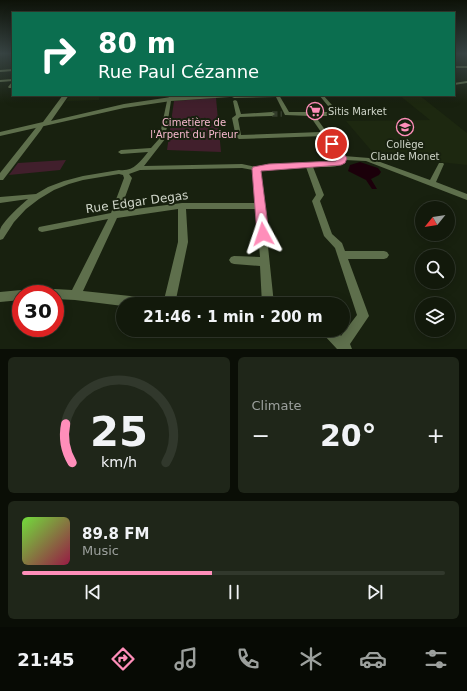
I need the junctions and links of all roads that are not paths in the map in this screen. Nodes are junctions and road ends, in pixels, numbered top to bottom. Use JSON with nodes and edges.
{"nodes":[{"id":1,"x":12,"y":80,"type":"edge"},
{"id":2,"x":0,"y":81,"type":"edge"},
{"id":3,"x":467,"y":82,"type":"edge"},
{"id":4,"x":455,"y":84,"type":"edge"},
{"id":5,"x":65,"y":96,"type":"edge"},
{"id":6,"x":194,"y":96,"type":"edge"},
{"id":7,"x":255,"y":96,"type":"edge"},
{"id":8,"x":277,"y":96,"type":"edge"},
{"id":9,"x":322,"y":96,"type":"edge"},
{"id":10,"x":171,"y":97,"type":"edge"},
{"id":11,"x":233,"y":97,"type":"edge"},
{"id":12,"x":272,"y":114,"type":"tunnel mouth"},
{"id":13,"x":312,"y":115,"type":"junction"},
{"id":14,"x":239,"y":116,"type":"junction"},
{"id":15,"x":44,"y":124,"type":"junction"},
{"id":16,"x":0,"y":134,"type":"edge"},
{"id":17,"x":326,"y":134,"type":"junction"},
{"id":18,"x":153,"y":150,"type":"junction"},
{"id":19,"x":121,"y":152,"type":"dead end"},
{"id":20,"x":342,"y":158,"type":"junction"},
{"id":21,"x":441,"y":164,"type":"dead end"},
{"id":22,"x":309,"y":165,"type":"junction"},
{"id":23,"x":139,"y":168,"type":"junction"},
{"id":24,"x":256,"y":169,"type":"junction"},
{"id":25,"x":125,"y":173,"type":"junction"},
{"id":26,"x":0,"y":178,"type":"edge"},
{"id":27,"x":432,"y":183,"type":"junction"},
{"id":28,"x":35,"y":196,"type":"junction"},
{"id":29,"x":467,"y":197,"type":"edge"},
{"id":30,"x":0,"y":200,"type":"edge"},
{"id":31,"x":182,"y":206,"type":"junction"},
{"id":32,"x":260,"y":206,"type":"junction"},
{"id":33,"x":114,"y":215,"type":"junction"},
{"id":34,"x":42,"y":229,"type":"dead end"},
{"id":35,"x":0,"y":236,"type":"edge"},
{"id":36,"x":343,"y":255,"type":"junction"},
{"id":37,"x":384,"y":255,"type":"dead end"},
{"id":38,"x":234,"y":260,"type":"dead end"},
{"id":39,"x":265,"y":262,"type":"junction"},
{"id":40,"x":64,"y":294,"type":"edge"},
{"id":41,"x":75,"y":295,"type":"junction"},
{"id":42,"x":12,"y":296,"type":"edge"},
{"id":43,"x":0,"y":297,"type":"edge"},
{"id":44,"x":171,"y":297,"type":"edge"},
{"id":45,"x":268,"y":297,"type":"edge"},
{"id":46,"x":116,"y":300,"type":"edge"},
{"id":47,"x":334,"y":337,"type":"edge"},
{"id":48,"x":344,"y":347,"type":"edge"}],
"edges":[{"from":1,"to":2,"type":"street"},
{"from":3,"to":4,"type":"street"},
{"from":5,"to":15,"type":"street"},
{"from":6,"to":10,"type":"street"},
{"from":7,"to":11,"type":"street"},
{"from":8,"to":13,"type":"street"},
{"from":9,"to":13,"type":"street"},
{"from":10,"to":15,"type":"street"},
{"from":10,"to":18,"type":"street"},
{"from":11,"to":14,"type":"street"},
{"from":12,"to":14,"type":"street"},
{"from":13,"to":17,"type":"street"},
{"from":14,"to":17,"type":"street"},
{"from":15,"to":16,"type":"street"},
{"from":15,"to":26,"type":"street"},
{"from":17,"to":20,"type":"street"},
{"from":18,"to":19,"type":"street"},
{"from":18,"to":23,"type":"street"},
{"from":20,"to":22,"type":"street"},
{"from":20,"to":27,"type":"street"},
{"from":21,"to":27,"type":"street"},
{"from":22,"to":24,"type":"street"},
{"from":22,"to":36,"type":"street"},
{"from":23,"to":24,"type":"street"},
{"from":23,"to":25,"type":"street"},
{"from":24,"to":32,"type":"street"},
{"from":25,"to":28,"type":"street"},
{"from":25,"to":33,"type":"street"},
{"from":27,"to":29,"type":"street"},
{"from":28,"to":30,"type":"street"},
{"from":28,"to":35,"type":"street"},
{"from":31,"to":32,"type":"street","name":"Rue Edgar Degas"},
{"from":31,"to":33,"type":"street","name":"Rue Edgar Degas"},
{"from":31,"to":44,"type":"street"},
{"from":32,"to":39,"type":"street"},
{"from":33,"to":34,"type":"street","name":"Rue Edgar Degas"},
{"from":33,"to":41,"type":"street"},
{"from":36,"to":37,"type":"street"},
{"from":36,"to":48,"type":"street"},
{"from":38,"to":39,"type":"street"},
{"from":39,"to":45,"type":"street"},
{"from":40,"to":41,"type":"street"},
{"from":41,"to":46,"type":"street"},
{"from":42,"to":43,"type":"street"},
{"from":47,"to":48,"type":"street"}]}
